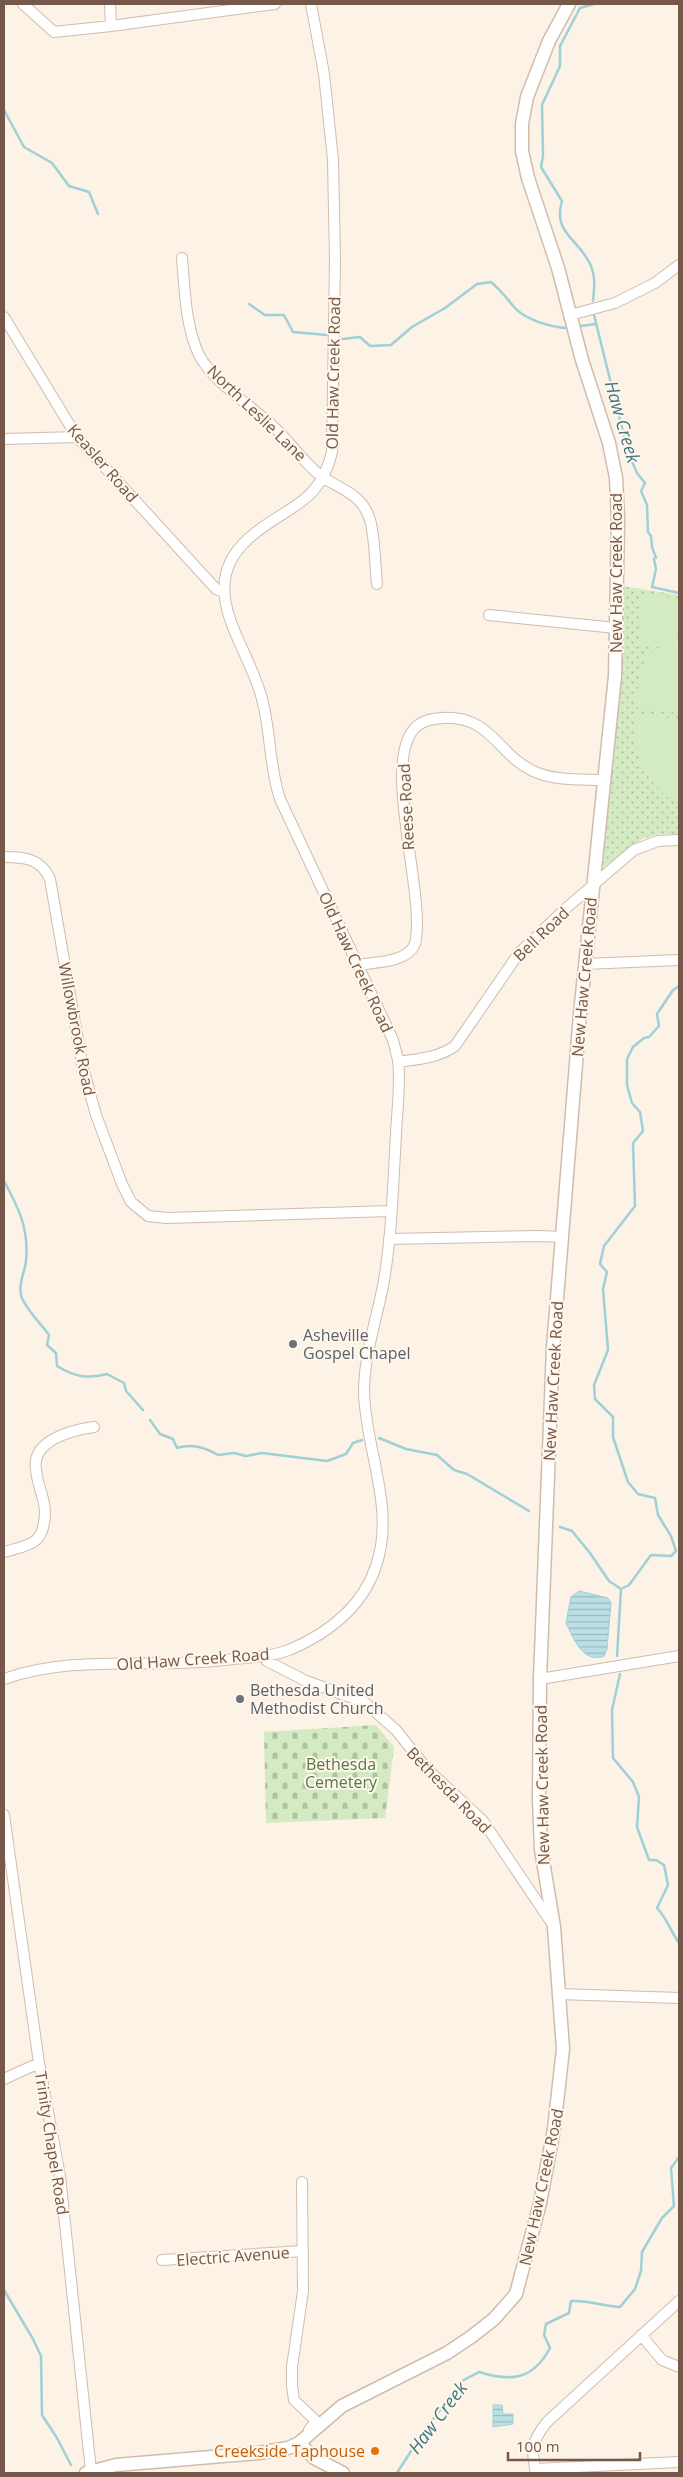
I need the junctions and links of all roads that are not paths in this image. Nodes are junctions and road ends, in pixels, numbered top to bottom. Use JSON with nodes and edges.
{"nodes":[{"id":1,"x":23,"y":4,"type":"edge"},
{"id":2,"x":110,"y":4,"type":"edge"},
{"id":3,"x":275,"y":4,"type":"edge"},
{"id":4,"x":311,"y":4,"type":"edge"},
{"id":5,"x":569,"y":4,"type":"edge"},
{"id":6,"x":111,"y":26,"type":"junction"},
{"id":7,"x":182,"y":258,"type":"dead end"},
{"id":8,"x":679,"y":265,"type":"edge"},
{"id":9,"x":570,"y":314,"type":"junction"},
{"id":10,"x":4,"y":316,"type":"edge"},
{"id":11,"x":77,"y":437,"type":"junction"},
{"id":12,"x":4,"y":439,"type":"edge"},
{"id":13,"x":323,"y":477,"type":"junction"},
{"id":14,"x":377,"y":584,"type":"dead end"},
{"id":15,"x":224,"y":592,"type":"junction"},
{"id":16,"x":489,"y":615,"type":"dead end"},
{"id":17,"x":616,"y":628,"type":"junction"},
{"id":18,"x":604,"y":780,"type":"junction"},
{"id":19,"x":679,"y":840,"type":"edge"},
{"id":20,"x":4,"y":858,"type":"edge"},
{"id":21,"x":593,"y":887,"type":"junction"},
{"id":22,"x":679,"y":960,"type":"edge"},
{"id":23,"x":585,"y":964,"type":"junction"},
{"id":24,"x":357,"y":965,"type":"junction"},
{"id":25,"x":398,"y":1062,"type":"junction"},
{"id":26,"x":391,"y":1211,"type":"junction"},
{"id":27,"x":562,"y":1237,"type":"junction"},
{"id":28,"x":389,"y":1239,"type":"junction"},
{"id":29,"x":94,"y":1427,"type":"dead end"},
{"id":30,"x":4,"y":1552,"type":"edge"},
{"id":31,"x":267,"y":1656,"type":"junction"},
{"id":32,"x":679,"y":1656,"type":"edge"},
{"id":33,"x":540,"y":1679,"type":"junction"},
{"id":34,"x":4,"y":1680,"type":"edge"},
{"id":35,"x":4,"y":1816,"type":"edge"},
{"id":36,"x":554,"y":1927,"type":"junction"},
{"id":37,"x":558,"y":1994,"type":"junction"},
{"id":38,"x":679,"y":1998,"type":"edge"},
{"id":39,"x":39,"y":2063,"type":"junction"},
{"id":40,"x":4,"y":2079,"type":"edge"},
{"id":41,"x":302,"y":2182,"type":"dead end"},
{"id":42,"x":303,"y":2252,"type":"junction"},
{"id":43,"x":162,"y":2260,"type":"dead end"},
{"id":44,"x":679,"y":2301,"type":"edge"},
{"id":45,"x":641,"y":2334,"type":"junction"},
{"id":46,"x":679,"y":2368,"type":"edge"},
{"id":47,"x":299,"y":2443,"type":"junction"},
{"id":48,"x":679,"y":2462,"type":"edge"},
{"id":49,"x":536,"y":2471,"type":"edge"},
{"id":50,"x":89,"y":2472,"type":"edge"},
{"id":51,"x":342,"y":2473,"type":"edge"}],
"edges":[{"from":1,"to":6,"type":"street"},
{"from":2,"to":6,"type":"street"},
{"from":3,"to":6,"type":"street"},
{"from":4,"to":13,"type":"street","name":"Old Haw Creek Road"},
{"from":5,"to":9,"type":"street","name":"New Haw Creek Road"},
{"from":7,"to":13,"type":"street","name":"North Leslie Lane"},
{"from":8,"to":9,"type":"street"},
{"from":9,"to":17,"type":"street","name":"New Haw Creek Road"},
{"from":10,"to":11,"type":"street","name":"Keasler Road"},
{"from":11,"to":12,"type":"street"},
{"from":11,"to":15,"type":"street","name":"Keasler Road"},
{"from":13,"to":14,"type":"street","name":"North Leslie Lane"},
{"from":13,"to":15,"type":"street","name":"Old Haw Creek Road"},
{"from":15,"to":24,"type":"street","name":"Old Haw Creek Road"},
{"from":16,"to":17,"type":"street"},
{"from":17,"to":18,"type":"street","name":"New Haw Creek Road"},
{"from":18,"to":21,"type":"street","name":"New Haw Creek Road"},
{"from":18,"to":24,"type":"street","name":"Reese Road"},
{"from":19,"to":21,"type":"street","name":"Bell Road"},
{"from":20,"to":26,"type":"street","name":"Willowbrook Road"},
{"from":21,"to":23,"type":"street","name":"New Haw Creek Road"},
{"from":21,"to":25,"type":"street","name":"Bell Road"},
{"from":22,"to":23,"type":"street"},
{"from":23,"to":27,"type":"street","name":"New Haw Creek Road"},
{"from":24,"to":25,"type":"street","name":"Old Haw Creek Road"},
{"from":25,"to":26,"type":"street","name":"Old Haw Creek Road"},
{"from":26,"to":28,"type":"street","name":"Old Haw Creek Road"},
{"from":27,"to":28,"type":"street"},
{"from":27,"to":33,"type":"street","name":"New Haw Creek Road"},
{"from":28,"to":31,"type":"street","name":"Old Haw Creek Road"},
{"from":29,"to":30,"type":"street"},
{"from":31,"to":34,"type":"street","name":"Old Haw Creek Road"},
{"from":31,"to":36,"type":"street","name":"Bethesda Road"},
{"from":32,"to":33,"type":"street"},
{"from":33,"to":36,"type":"street","name":"New Haw Creek Road"},
{"from":35,"to":39,"type":"street","name":"Trinity Chapel Road"},
{"from":36,"to":37,"type":"street","name":"New Haw Creek Road"},
{"from":37,"to":38,"type":"street"},
{"from":37,"to":47,"type":"street","name":"New Haw Creek Road"},
{"from":39,"to":40,"type":"street"},
{"from":39,"to":50,"type":"street","name":"Trinity Chapel Road"},
{"from":41,"to":42,"type":"street"},
{"from":42,"to":43,"type":"street","name":"Electric Avenue"},
{"from":42,"to":47,"type":"street"},
{"from":44,"to":45,"type":"street"},
{"from":45,"to":46,"type":"street"},
{"from":45,"to":49,"type":"street"},
{"from":47,"to":50,"type":"street","name":"New Haw Creek Road"},
{"from":47,"to":51,"type":"street"},
{"from":48,"to":49,"type":"street"}]}
